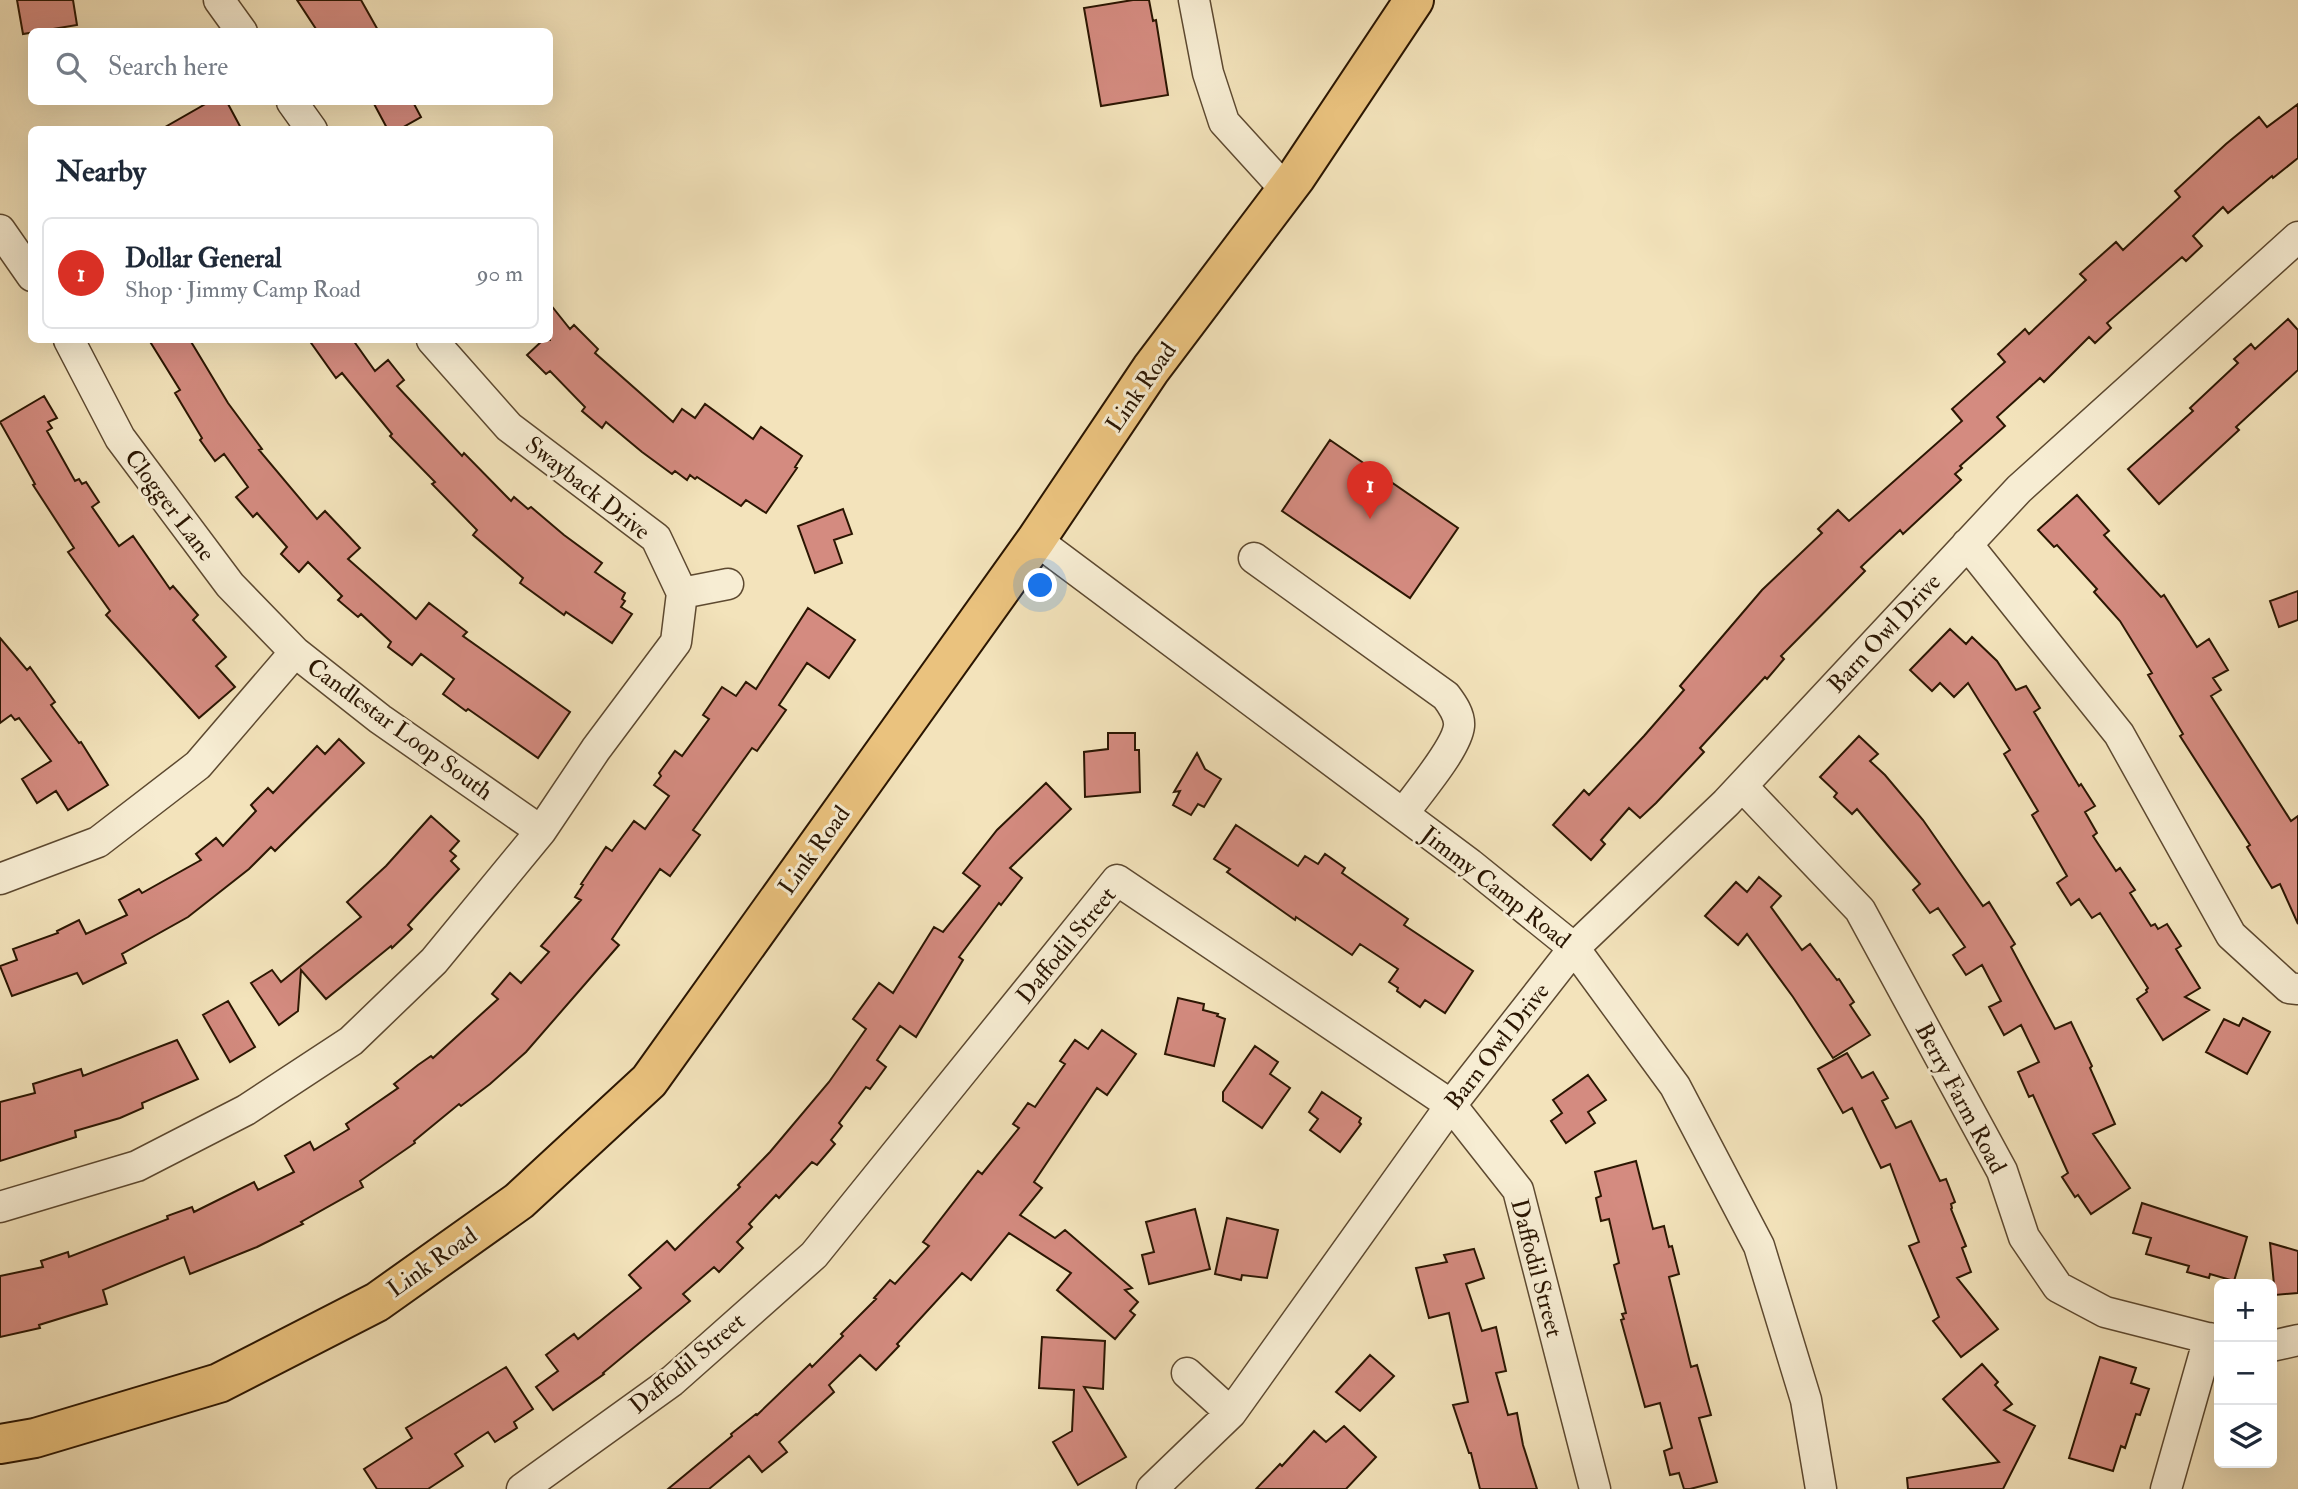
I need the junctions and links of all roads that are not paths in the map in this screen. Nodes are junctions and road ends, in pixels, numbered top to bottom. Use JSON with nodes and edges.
{"nodes":[{"id":1,"x":219,"y":0,"type":"edge"},
{"id":2,"x":1194,"y":0,"type":"edge"},
{"id":3,"x":1414,"y":0,"type":"edge"},
{"id":4,"x":239,"y":28,"type":"edge"},
{"id":5,"x":294,"y":105,"type":"edge"},
{"id":6,"x":309,"y":126,"type":"edge"},
{"id":7,"x":1286,"y":190,"type":"junction"},
{"id":8,"x":0,"y":230,"type":"edge"},
{"id":9,"x":2298,"y":237,"type":"edge"},
{"id":10,"x":28,"y":270,"type":"edge"},
{"id":11,"x":71,"y":343,"type":"edge"},
{"id":12,"x":435,"y":343,"type":"edge"},
{"id":13,"x":1036,"y":540,"type":"junction"},
{"id":14,"x":1967,"y":544,"type":"junction"},
{"id":15,"x":1254,"y":558,"type":"dead end"},
{"id":16,"x":728,"y":584,"type":"dead end"},
{"id":17,"x":682,"y":593,"type":"junction"},
{"id":18,"x":295,"y":652,"type":"junction"},
{"id":19,"x":1742,"y":786,"type":"junction"},
{"id":20,"x":1403,"y":814,"type":"junction"},
{"id":21,"x":541,"y":831,"type":"junction"},
{"id":22,"x":0,"y":879,"type":"edge"},
{"id":23,"x":1574,"y":948,"type":"junction"},
{"id":24,"x":2298,"y":989,"type":"edge"},
{"id":25,"x":1451,"y":1105,"type":"junction"},
{"id":26,"x":0,"y":1207,"type":"edge"},
{"id":27,"x":2214,"y":1340,"type":"edge"},
{"id":28,"x":2298,"y":1340,"type":"edge"},
{"id":29,"x":2277,"y":1345,"type":"edge"},
{"id":30,"x":1188,"y":1373,"type":"dead end"},
{"id":31,"x":1231,"y":1413,"type":"junction"},
{"id":32,"x":0,"y":1444,"type":"edge"},
{"id":33,"x":522,"y":1489,"type":"edge"},
{"id":34,"x":1152,"y":1489,"type":"edge"},
{"id":35,"x":1595,"y":1489,"type":"edge"},
{"id":36,"x":1821,"y":1489,"type":"edge"},
{"id":37,"x":2166,"y":1489,"type":"edge"}],
"edges":[{"from":1,"to":4,"type":"street"},
{"from":2,"to":7,"type":"street"},
{"from":3,"to":7,"type":"main road","name":"Link Road"},
{"from":5,"to":6,"type":"street"},
{"from":7,"to":13,"type":"main road","name":"Link Road"},
{"from":8,"to":10,"type":"street"},
{"from":9,"to":14,"type":"street","name":"Barn Owl Drive"},
{"from":11,"to":18,"type":"street","name":"Clogger Lane"},
{"from":12,"to":17,"type":"street","name":"Swayback Drive"},
{"from":13,"to":20,"type":"street","name":"Jimmy Camp Road"},
{"from":13,"to":32,"type":"main road","name":"Link Road"},
{"from":14,"to":19,"type":"street","name":"Barn Owl Drive"},
{"from":14,"to":24,"type":"street"},
{"from":15,"to":20,"type":"street"},
{"from":16,"to":17,"type":"street"},
{"from":17,"to":21,"type":"street"},
{"from":18,"to":21,"type":"street","name":"Candlestar Loop South"},
{"from":18,"to":22,"type":"street","name":"Candlestar Loop South"},
{"from":19,"to":23,"type":"street","name":"Barn Owl Drive"},
{"from":19,"to":27,"type":"street","name":"Berry Farm Road"},
{"from":20,"to":23,"type":"street","name":"Jimmy Camp Road"},
{"from":21,"to":26,"type":"street"},
{"from":23,"to":25,"type":"street","name":"Barn Owl Drive"},
{"from":23,"to":36,"type":"street","name":"Jimmy Camp Road"},
{"from":25,"to":31,"type":"street","name":"Barn Owl Drive"},
{"from":25,"to":33,"type":"street","name":"Daffodil Street"},
{"from":25,"to":35,"type":"street","name":"Daffodil Street"},
{"from":27,"to":37,"type":"street"},
{"from":28,"to":29,"type":"street"},
{"from":30,"to":31,"type":"street"},
{"from":31,"to":34,"type":"street","name":"Barn Owl Drive"}]}
